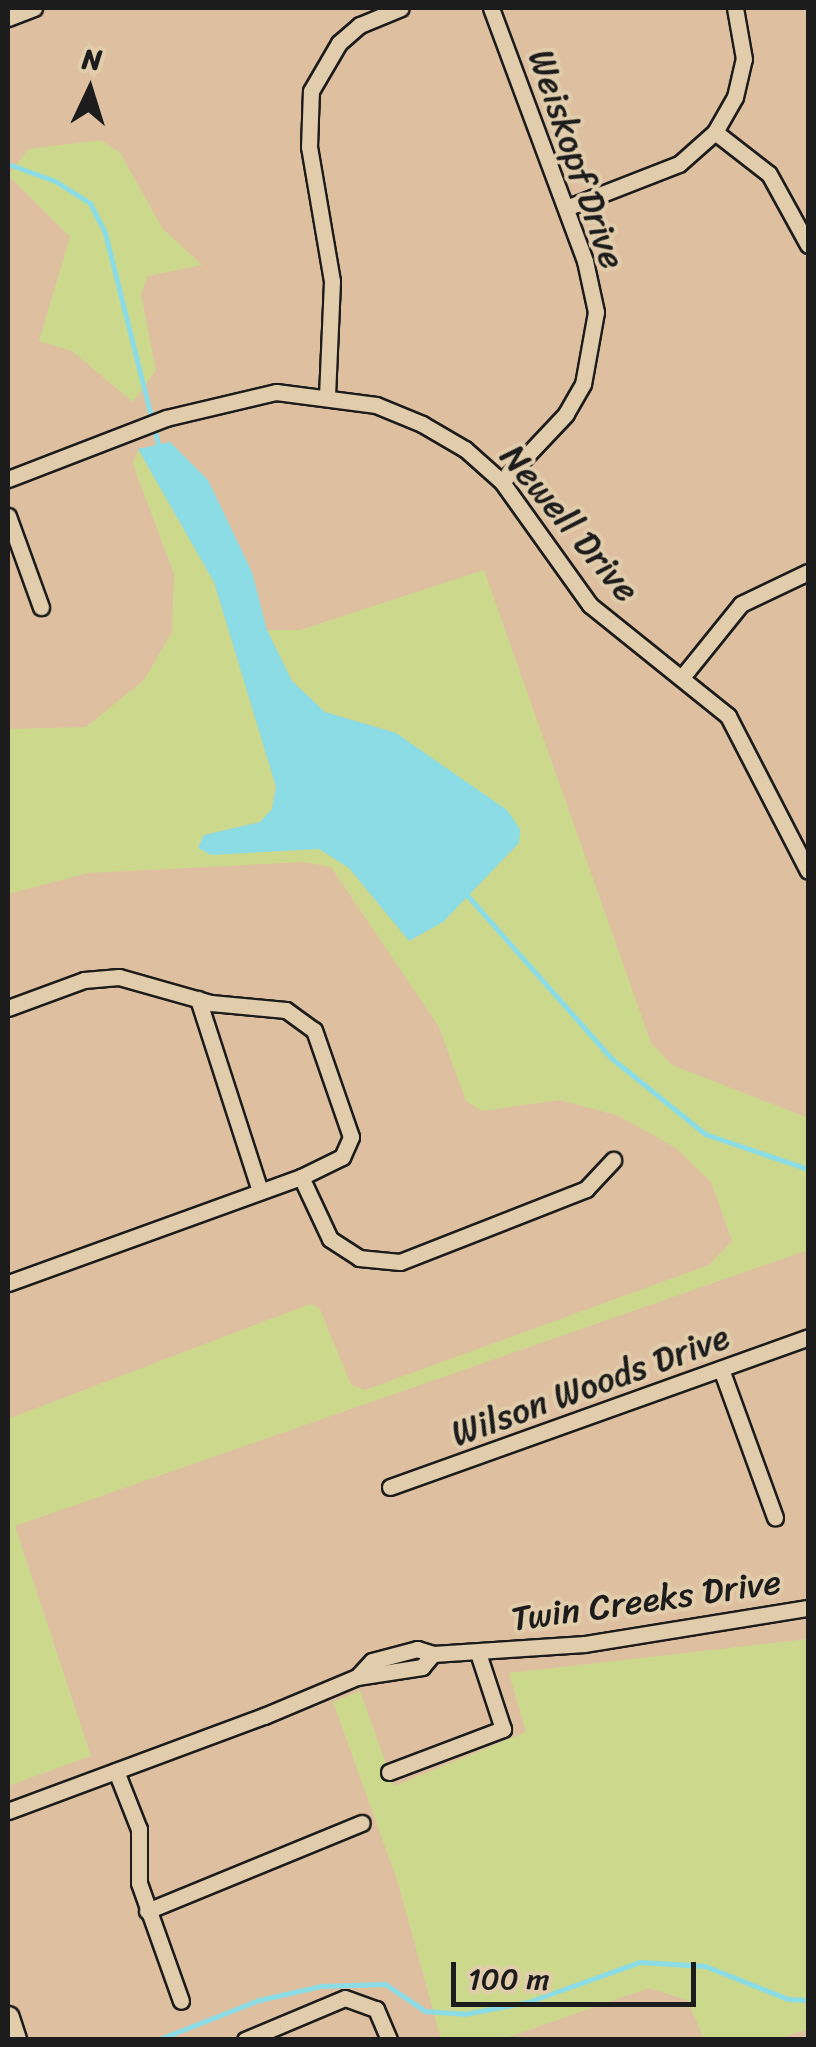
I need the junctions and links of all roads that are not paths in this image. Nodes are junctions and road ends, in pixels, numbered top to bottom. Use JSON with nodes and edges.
{"nodes":[{"id":1,"x":34,"y":8,"type":"edge"},
{"id":2,"x":402,"y":8,"type":"edge"},
{"id":3,"x":491,"y":8,"type":"edge"},
{"id":4,"x":735,"y":8,"type":"edge"},
{"id":5,"x":8,"y":18,"type":"edge"},
{"id":6,"x":715,"y":132,"type":"junction"},
{"id":7,"x":566,"y":208,"type":"junction"},
{"id":8,"x":808,"y":245,"type":"edge"},
{"id":9,"x":327,"y":396,"type":"junction"},
{"id":10,"x":8,"y":478,"type":"edge"},
{"id":11,"x":502,"y":482,"type":"junction"},
{"id":12,"x":8,"y":516,"type":"edge"},
{"id":13,"x":808,"y":572,"type":"edge"},
{"id":14,"x":41,"y":606,"type":"dead end"},
{"id":15,"x":683,"y":676,"type":"junction"},
{"id":16,"x":808,"y":872,"type":"edge"},
{"id":17,"x":198,"y":998,"type":"junction"},
{"id":18,"x":8,"y":1008,"type":"edge"},
{"id":19,"x":613,"y":1160,"type":"dead end"},
{"id":20,"x":302,"y":1177,"type":"junction"},
{"id":21,"x":260,"y":1190,"type":"junction"},
{"id":22,"x":8,"y":1283,"type":"edge"},
{"id":23,"x":808,"y":1337,"type":"edge"},
{"id":24,"x":721,"y":1369,"type":"junction"},
{"id":25,"x":390,"y":1487,"type":"dead end"},
{"id":26,"x":774,"y":1516,"type":"dead end"},
{"id":27,"x":808,"y":1608,"type":"edge"},
{"id":28,"x":478,"y":1652,"type":"junction"},
{"id":29,"x":116,"y":1771,"type":"junction"},
{"id":30,"x":389,"y":1772,"type":"dead end"},
{"id":31,"x":8,"y":1812,"type":"edge"},
{"id":32,"x":362,"y":1823,"type":"dead end"},
{"id":33,"x":148,"y":1911,"type":"junction"},
{"id":34,"x":180,"y":2002,"type":"dead end"},
{"id":35,"x":8,"y":2018,"type":"edge"},
{"id":36,"x":16,"y":2040,"type":"edge"},
{"id":37,"x":245,"y":2040,"type":"edge"},
{"id":38,"x":388,"y":2040,"type":"edge"}],
"edges":[{"from":1,"to":5,"type":"street"},
{"from":2,"to":9,"type":"street"},
{"from":3,"to":7,"type":"street","name":"Weiskopf Drive"},
{"from":4,"to":6,"type":"street"},
{"from":6,"to":7,"type":"street"},
{"from":6,"to":8,"type":"street"},
{"from":7,"to":11,"type":"street","name":"Weiskopf Drive"},
{"from":9,"to":10,"type":"street","name":"Newell Drive"},
{"from":9,"to":11,"type":"street","name":"Newell Drive"},
{"from":11,"to":15,"type":"street","name":"Newell Drive"},
{"from":12,"to":14,"type":"street"},
{"from":13,"to":15,"type":"street"},
{"from":15,"to":16,"type":"street","name":"Newell Drive"},
{"from":17,"to":18,"type":"street"},
{"from":17,"to":20,"type":"street"},
{"from":17,"to":21,"type":"street"},
{"from":19,"to":20,"type":"street"},
{"from":20,"to":21,"type":"street"},
{"from":21,"to":22,"type":"street"},
{"from":23,"to":24,"type":"street","name":"Wilson Woods Drive"},
{"from":24,"to":25,"type":"street","name":"Wilson Woods Drive"},
{"from":24,"to":26,"type":"street"},
{"from":27,"to":28,"type":"street","name":"Twin Creeks Drive"},
{"from":28,"to":29,"type":"street","name":"Twin Creeks Drive"},
{"from":28,"to":30,"type":"street"},
{"from":29,"to":31,"type":"street","name":"Twin Creeks Drive"},
{"from":29,"to":33,"type":"street"},
{"from":32,"to":33,"type":"street"},
{"from":33,"to":34,"type":"street"},
{"from":35,"to":36,"type":"main road"},
{"from":37,"to":38,"type":"street"}]}
